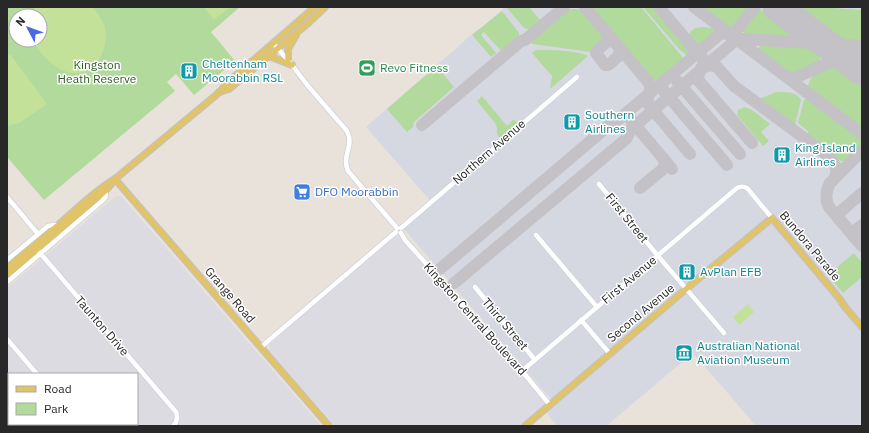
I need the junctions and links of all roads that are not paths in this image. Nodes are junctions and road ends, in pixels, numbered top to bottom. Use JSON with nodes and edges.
{"nodes":[{"id":1,"x":315,"y":7,"type":"edge"},
{"id":2,"x":325,"y":7,"type":"edge"},
{"id":3,"x":298,"y":31,"type":"junction"},
{"id":4,"x":273,"y":43,"type":"junction"},
{"id":5,"x":278,"y":48,"type":"junction"},
{"id":6,"x":269,"y":56,"type":"junction"},
{"id":7,"x":288,"y":60,"type":"junction"},
{"id":8,"x":292,"y":65,"type":"junction"},
{"id":9,"x":577,"y":77,"type":"dead end"},
{"id":10,"x":219,"y":92,"type":"junction"},
{"id":11,"x":114,"y":179,"type":"junction"},
{"id":12,"x":599,"y":184,"type":"dead end"},
{"id":13,"x":737,"y":188,"type":"joint"},
{"id":14,"x":7,"y":197,"type":"edge"},
{"id":15,"x":772,"y":218,"type":"junction"},
{"id":16,"x":58,"y":225,"type":"junction"},
{"id":17,"x":399,"y":230,"type":"junction"},
{"id":18,"x":38,"y":234,"type":"junction"},
{"id":19,"x":536,"y":235,"type":"dead end"},
{"id":20,"x":37,"y":249,"type":"junction"},
{"id":21,"x":658,"y":256,"type":"junction"},
{"id":22,"x":7,"y":260,"type":"edge"},
{"id":23,"x":7,"y":268,"type":"edge"},
{"id":24,"x":7,"y":275,"type":"edge"},
{"id":25,"x":7,"y":282,"type":"edge"},
{"id":26,"x":475,"y":288,"type":"dead end"},
{"id":27,"x":686,"y":289,"type":"junction"},
{"id":28,"x":596,"y":307,"type":"junction"},
{"id":29,"x":581,"y":320,"type":"junction"},
{"id":30,"x":862,"y":327,"type":"edge"},
{"id":31,"x":724,"y":333,"type":"dead end"},
{"id":32,"x":7,"y":339,"type":"edge"},
{"id":33,"x":261,"y":347,"type":"junction"},
{"id":34,"x":610,"y":354,"type":"junction"},
{"id":35,"x":535,"y":360,"type":"junction"},
{"id":36,"x":522,"y":371,"type":"junction"},
{"id":37,"x":36,"y":373,"type":"edge"},
{"id":38,"x":550,"y":405,"type":"junction"},
{"id":39,"x":173,"y":426,"type":"edge"},
{"id":40,"x":329,"y":426,"type":"edge"},
{"id":41,"x":525,"y":426,"type":"edge"}],
"edges":[{"from":1,"to":4,"type":"main road"},
{"from":2,"to":3,"type":"main road"},
{"from":3,"to":5,"type":"main road"},
{"from":3,"to":7,"type":"main road"},
{"from":4,"to":5,"type":"street","name":"Kingston Central Boulevard"},
{"from":4,"to":10,"type":"main road"},
{"from":5,"to":6,"type":"main road"},
{"from":5,"to":7,"type":"street","name":"Kingston Central Boulevard"},
{"from":6,"to":8,"type":"main road"},
{"from":6,"to":10,"type":"main road"},
{"from":7,"to":8,"type":"street","name":"Kingston Central Boulevard"},
{"from":8,"to":17,"type":"street","name":"Kingston Central Boulevard"},
{"from":9,"to":17,"type":"street","name":"Northern Avenue"},
{"from":10,"to":11,"type":"main road"},
{"from":11,"to":16,"type":"main road"},
{"from":11,"to":20,"type":"main road"},
{"from":11,"to":33,"type":"main road","name":"Grange Road"},
{"from":12,"to":21,"type":"street","name":"First Street"},
{"from":13,"to":15,"type":"street","name":"Bundora Parade"},
{"from":13,"to":21,"type":"street","name":"First Avenue"},
{"from":14,"to":18,"type":"street"},
{"from":15,"to":27,"type":"main road","name":"Second Avenue"},
{"from":15,"to":30,"type":"main road","name":"Bundora Parade"},
{"from":16,"to":18,"type":"street"},
{"from":16,"to":20,"type":"main road"},
{"from":17,"to":33,"type":"street","name":"Northern Avenue"},
{"from":17,"to":36,"type":"street","name":"Kingston Central Boulevard"},
{"from":18,"to":22,"type":"street"},
{"from":19,"to":28,"type":"street"},
{"from":20,"to":23,"type":"main road"},
{"from":20,"to":24,"type":"main road"},
{"from":20,"to":25,"type":"street"},
{"from":20,"to":39,"type":"street","name":"Taunton Drive"},
{"from":21,"to":27,"type":"street","name":"First Street"},
{"from":21,"to":28,"type":"street","name":"First Avenue"},
{"from":26,"to":35,"type":"street","name":"Third Street"},
{"from":27,"to":31,"type":"street","name":"First Street"},
{"from":27,"to":34,"type":"main road","name":"Second Avenue"},
{"from":28,"to":29,"type":"street","name":"First Avenue"},
{"from":29,"to":34,"type":"street"},
{"from":29,"to":35,"type":"street","name":"First Avenue"},
{"from":32,"to":37,"type":"street"},
{"from":33,"to":40,"type":"main road","name":"Grange Road"},
{"from":34,"to":38,"type":"main road","name":"Second Avenue"},
{"from":35,"to":36,"type":"street","name":"First Avenue"},
{"from":36,"to":38,"type":"street","name":"Kingston Central Boulevard"},
{"from":38,"to":41,"type":"main road","name":"Second Avenue"}]}
